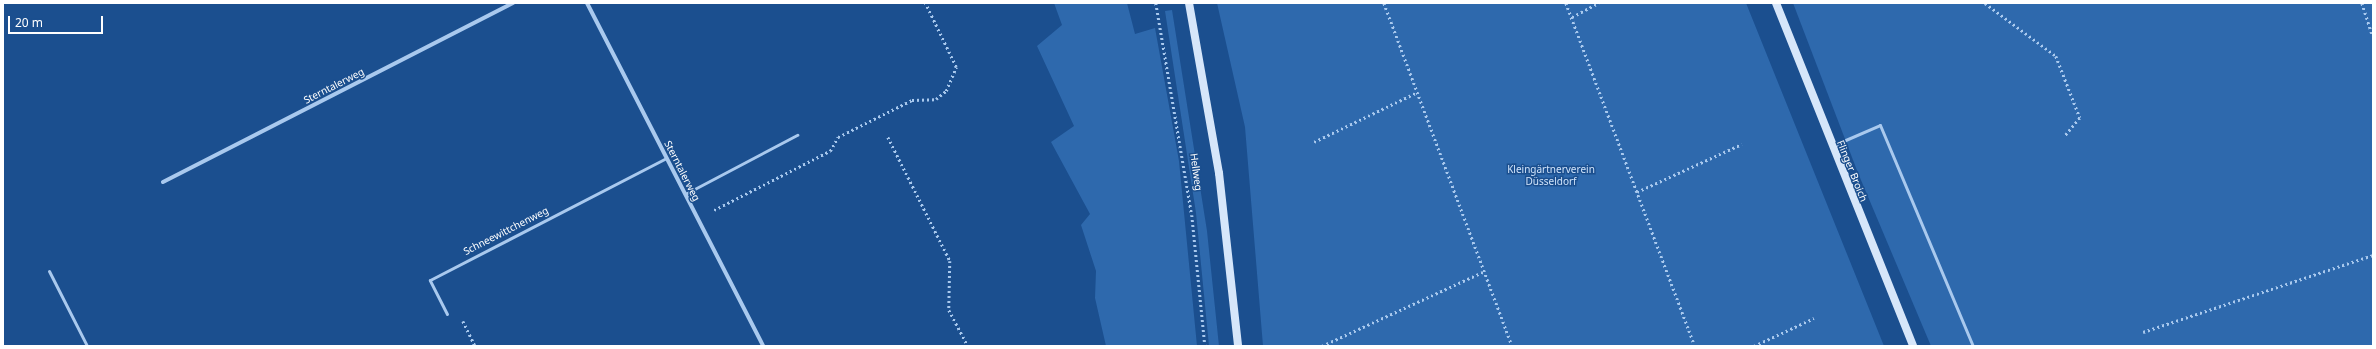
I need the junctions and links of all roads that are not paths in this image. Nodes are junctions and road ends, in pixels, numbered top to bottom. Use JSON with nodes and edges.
{"nodes":[{"id":1,"x":512,"y":3,"type":"edge"},
{"id":2,"x":587,"y":3,"type":"edge"},
{"id":3,"x":1190,"y":3,"type":"edge"},
{"id":4,"x":1776,"y":3,"type":"edge"},
{"id":5,"x":797,"y":135,"type":"dead end"},
{"id":6,"x":1831,"y":146,"type":"junction"},
{"id":7,"x":666,"y":158,"type":"junction"},
{"id":8,"x":163,"y":182,"type":"dead end"},
{"id":9,"x":685,"y":194,"type":"junction"},
{"id":10,"x":49,"y":271,"type":"dead end"},
{"id":11,"x":447,"y":314,"type":"road end"},
{"id":12,"x":87,"y":346,"type":"edge"},
{"id":13,"x":762,"y":346,"type":"edge"},
{"id":14,"x":1238,"y":346,"type":"edge"},
{"id":15,"x":1913,"y":346,"type":"edge"},
{"id":16,"x":1973,"y":346,"type":"edge"}],
"edges":[{"from":1,"to":8,"type":"street","name":"Sterntalerweg"},
{"from":2,"to":7,"type":"street","name":"Sterntalerweg"},
{"from":3,"to":14,"type":"street"},
{"from":4,"to":6,"type":"street","name":"Flinger Broich"},
{"from":5,"to":9,"type":"lane"},
{"from":6,"to":15,"type":"street","name":"Flinger Broich"},
{"from":6,"to":16,"type":"lane"},
{"from":7,"to":9,"type":"street","name":"Sterntalerweg"},
{"from":7,"to":11,"type":"lane","name":"Schneewittchenweg"},
{"from":9,"to":13,"type":"street","name":"Sterntalerweg"},
{"from":10,"to":12,"type":"lane"}]}
